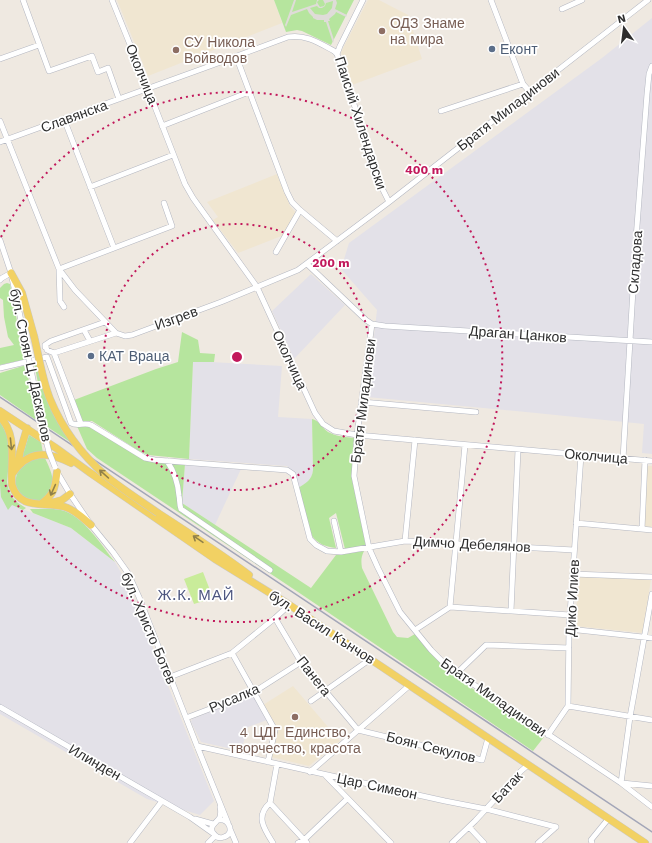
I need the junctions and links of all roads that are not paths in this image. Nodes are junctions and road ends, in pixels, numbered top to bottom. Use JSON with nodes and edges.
{"nodes":[{"id":1,"x":23,"y":0,"type":"edge"},
{"id":2,"x":112,"y":0,"type":"edge"},
{"id":3,"x":363,"y":0,"type":"edge"},
{"id":4,"x":491,"y":0,"type":"edge"},
{"id":5,"x":582,"y":0,"type":"edge"},
{"id":6,"x":648,"y":0,"type":"edge"},
{"id":7,"x":562,"y":9,"type":"dead end"},
{"id":8,"x":39,"y":45,"type":"junction"},
{"id":9,"x":337,"y":54,"type":"junction"},
{"id":10,"x":236,"y":56,"type":"junction"},
{"id":11,"x":0,"y":59,"type":"edge"},
{"id":12,"x":652,"y":66,"type":"edge"},
{"id":13,"x":523,"y":84,"type":"junction"},
{"id":14,"x":148,"y":89,"type":"junction"},
{"id":15,"x":249,"y":92,"type":"junction"},
{"id":16,"x":530,"y":92,"type":"junction"},
{"id":17,"x":119,"y":99,"type":"junction"},
{"id":18,"x":441,"y":112,"type":"dead end"},
{"id":19,"x":64,"y":119,"type":"junction"},
{"id":20,"x":0,"y":121,"type":"edge"},
{"id":21,"x":162,"y":126,"type":"junction"},
{"id":22,"x":7,"y":140,"type":"junction"},
{"id":23,"x":0,"y":142,"type":"edge"},
{"id":24,"x":173,"y":155,"type":"junction"},
{"id":25,"x":90,"y":187,"type":"junction"},
{"id":26,"x":389,"y":202,"type":"junction"},
{"id":27,"x":164,"y":203,"type":"dead end"},
{"id":28,"x":300,"y":210,"type":"junction"},
{"id":29,"x":0,"y":240,"type":"edge"},
{"id":30,"x":337,"y":241,"type":"junction"},
{"id":31,"x":114,"y":248,"type":"junction"},
{"id":32,"x":276,"y":252,"type":"dead end"},
{"id":33,"x":307,"y":264,"type":"junction"},
{"id":34,"x":59,"y":269,"type":"junction"},
{"id":35,"x":11,"y":273,"type":"junction"},
{"id":36,"x":0,"y":280,"type":"edge"},
{"id":37,"x":257,"y":288,"type":"junction"},
{"id":38,"x":64,"y":307,"type":"dead end"},
{"id":39,"x":105,"y":322,"type":"junction"},
{"id":40,"x":372,"y":324,"type":"junction"},
{"id":41,"x":84,"y":330,"type":"junction"},
{"id":42,"x":116,"y":333,"type":"junction"},
{"id":43,"x":90,"y":341,"type":"junction"},
{"id":44,"x":630,"y":341,"type":"junction"},
{"id":45,"x":652,"y":342,"type":"edge"},
{"id":46,"x":45,"y":345,"type":"junction"},
{"id":47,"x":54,"y":353,"type":"junction"},
{"id":48,"x":47,"y":357,"type":"junction"},
{"id":49,"x":0,"y":368,"type":"edge"},
{"id":50,"x":362,"y":402,"type":"junction"},
{"id":51,"x":0,"y":411,"type":"edge"},
{"id":52,"x":476,"y":412,"type":"dead end"},
{"id":53,"x":0,"y":417,"type":"edge"},
{"id":54,"x":81,"y":424,"type":"junction"},
{"id":55,"x":27,"y":428,"type":"junction"},
{"id":56,"x":357,"y":435,"type":"junction"},
{"id":57,"x":415,"y":440,"type":"junction"},
{"id":58,"x":465,"y":445,"type":"junction"},
{"id":59,"x":518,"y":450,"type":"junction"},
{"id":60,"x":581,"y":455,"type":"junction"},
{"id":61,"x":622,"y":459,"type":"junction"},
{"id":62,"x":645,"y":460,"type":"junction"},
{"id":63,"x":167,"y":461,"type":"junction"},
{"id":64,"x":652,"y":461,"type":"edge"},
{"id":65,"x":18,"y":466,"type":"junction"},
{"id":66,"x":56,"y":469,"type":"junction"},
{"id":67,"x":89,"y":472,"type":"junction"},
{"id":68,"x":12,"y":474,"type":"junction"},
{"id":69,"x":70,"y":494,"type":"junction"},
{"id":70,"x":41,"y":504,"type":"junction"},
{"id":71,"x":334,"y":521,"type":"dead end"},
{"id":72,"x":576,"y":523,"type":"junction"},
{"id":73,"x":91,"y":525,"type":"junction"},
{"id":74,"x":642,"y":529,"type":"junction"},
{"id":75,"x":652,"y":530,"type":"edge"},
{"id":76,"x":405,"y":541,"type":"junction"},
{"id":77,"x":457,"y":544,"type":"junction"},
{"id":78,"x":514,"y":547,"type":"junction"},
{"id":79,"x":370,"y":548,"type":"junction"},
{"id":80,"x":574,"y":550,"type":"junction"},
{"id":81,"x":341,"y":552,"type":"junction"},
{"id":82,"x":270,"y":570,"type":"dead end"},
{"id":83,"x":573,"y":574,"type":"junction"},
{"id":84,"x":652,"y":577,"type":"edge"},
{"id":85,"x":652,"y":594,"type":"edge"},
{"id":86,"x":287,"y":603,"type":"junction"},
{"id":87,"x":450,"y":607,"type":"junction"},
{"id":88,"x":511,"y":611,"type":"junction"},
{"id":89,"x":570,"y":615,"type":"junction"},
{"id":90,"x":275,"y":618,"type":"junction"},
{"id":91,"x":569,"y":629,"type":"junction"},
{"id":92,"x":415,"y":630,"type":"junction"},
{"id":93,"x":645,"y":637,"type":"junction"},
{"id":94,"x":652,"y":638,"type":"edge"},
{"id":95,"x":569,"y":648,"type":"junction"},
{"id":96,"x":232,"y":653,"type":"junction"},
{"id":97,"x":371,"y":660,"type":"junction"},
{"id":98,"x":301,"y":662,"type":"junction"},
{"id":99,"x":457,"y":673,"type":"junction"},
{"id":100,"x":170,"y":677,"type":"junction"},
{"id":101,"x":410,"y":686,"type":"junction"},
{"id":102,"x":325,"y":691,"type":"junction"},
{"id":103,"x":254,"y":692,"type":"junction"},
{"id":104,"x":311,"y":700,"type":"dead end"},
{"id":105,"x":568,"y":706,"type":"junction"},
{"id":106,"x":0,"y":707,"type":"edge"},
{"id":107,"x":630,"y":717,"type":"junction"},
{"id":108,"x":186,"y":718,"type":"junction"},
{"id":109,"x":652,"y":720,"type":"edge"},
{"id":110,"x":358,"y":730,"type":"junction"},
{"id":111,"x":548,"y":735,"type":"junction"},
{"id":112,"x":488,"y":738,"type":"junction"},
{"id":113,"x":197,"y":746,"type":"junction"},
{"id":114,"x":268,"y":762,"type":"junction"},
{"id":115,"x":277,"y":764,"type":"junction"},
{"id":116,"x":528,"y":765,"type":"junction"},
{"id":117,"x":310,"y":772,"type":"junction"},
{"id":118,"x":324,"y":774,"type":"junction"},
{"id":119,"x":621,"y":783,"type":"junction"},
{"id":120,"x":652,"y":786,"type":"edge"},
{"id":121,"x":347,"y":799,"type":"junction"},
{"id":122,"x":162,"y":801,"type":"junction"},
{"id":123,"x":220,"y":803,"type":"junction"},
{"id":124,"x":270,"y":803,"type":"junction"},
{"id":125,"x":652,"y":807,"type":"edge"},
{"id":126,"x":486,"y":809,"type":"junction"},
{"id":127,"x":190,"y":817,"type":"junction"},
{"id":128,"x":609,"y":818,"type":"junction"},
{"id":129,"x":216,"y":822,"type":"junction"},
{"id":130,"x":228,"y":823,"type":"junction"},
{"id":131,"x":469,"y":827,"type":"junction"},
{"id":132,"x":230,"y":829,"type":"junction"},
{"id":133,"x":216,"y":836,"type":"junction"},
{"id":134,"x":305,"y":841,"type":"edge"},
{"id":135,"x":130,"y":843,"type":"edge"},
{"id":136,"x":208,"y":843,"type":"edge"},
{"id":137,"x":222,"y":843,"type":"edge"},
{"id":138,"x":236,"y":843,"type":"edge"},
{"id":139,"x":273,"y":843,"type":"edge"},
{"id":140,"x":298,"y":843,"type":"edge"},
{"id":141,"x":391,"y":843,"type":"edge"},
{"id":142,"x":452,"y":843,"type":"edge"},
{"id":143,"x":484,"y":843,"type":"edge"},
{"id":144,"x":538,"y":843,"type":"edge"},
{"id":145,"x":592,"y":843,"type":"edge"},
{"id":146,"x":645,"y":843,"type":"edge"}],
"edges":[{"from":1,"to":8,"type":"street"},
{"from":2,"to":14,"type":"street","name":"Околчица"},
{"from":3,"to":9,"type":"street","name":"Паисий Хилендарски"},
{"from":4,"to":13,"type":"street"},
{"from":5,"to":7,"type":"street"},
{"from":6,"to":16,"type":"street","name":"Братя Миладинови"},
{"from":8,"to":11,"type":"street"},
{"from":8,"to":17,"type":"street"},
{"from":9,"to":10,"type":"street","name":"Славянска"},
{"from":9,"to":26,"type":"street","name":"Паисий Хилендарски"},
{"from":10,"to":14,"type":"street","name":"Славянска"},
{"from":10,"to":15,"type":"street"},
{"from":12,"to":44,"type":"street","name":"Складова"},
{"from":13,"to":16,"type":"street"},
{"from":13,"to":18,"type":"street"},
{"from":14,"to":17,"type":"street","name":"Славянска"},
{"from":14,"to":21,"type":"street","name":"Околчица"},
{"from":15,"to":21,"type":"street"},
{"from":15,"to":28,"type":"street"},
{"from":16,"to":26,"type":"street","name":"Братя Миладинови"},
{"from":17,"to":19,"type":"street","name":"Славянска"},
{"from":19,"to":22,"type":"street","name":"Славянска"},
{"from":19,"to":25,"type":"street"},
{"from":20,"to":22,"type":"street"},
{"from":21,"to":24,"type":"street","name":"Околчица"},
{"from":22,"to":23,"type":"street","name":"Славянска"},
{"from":22,"to":34,"type":"street"},
{"from":24,"to":25,"type":"street"},
{"from":24,"to":37,"type":"street","name":"Околчица"},
{"from":25,"to":31,"type":"street"},
{"from":26,"to":30,"type":"street","name":"Братя Миладинови"},
{"from":27,"to":31,"type":"street"},
{"from":28,"to":30,"type":"street"},
{"from":28,"to":32,"type":"street"},
{"from":29,"to":35,"type":"street","name":"бул. Стоян Ц. Даскалов"},
{"from":30,"to":33,"type":"street","name":"Братя Миладинови"},
{"from":31,"to":34,"type":"street"},
{"from":33,"to":37,"type":"street","name":"Изгрев"},
{"from":33,"to":40,"type":"street","name":"Братя Миладинови"},
{"from":34,"to":38,"type":"street"},
{"from":34,"to":39,"type":"street"},
{"from":35,"to":36,"type":"street"},
{"from":35,"to":66,"type":"street","name":"бул. Стоян Ц. Даскалов","bridge":true},
{"from":86,"to":35,"type":"main road","one_way":true,"bridge":true},
{"from":37,"to":42,"type":"street","name":"Изгрев"},
{"from":37,"to":56,"type":"street","name":"Околчица"},
{"from":39,"to":41,"type":"street"},
{"from":39,"to":42,"type":"street"},
{"from":40,"to":44,"type":"street","name":"Драган Цанков"},
{"from":40,"to":50,"type":"street","name":"Братя Миладинови"},
{"from":41,"to":43,"type":"street"},
{"from":41,"to":46,"type":"street"},
{"from":42,"to":43,"type":"street","name":"Изгрев"},
{"from":43,"to":47,"type":"street","name":"Изгрев"},
{"from":44,"to":45,"type":"street","name":"Драган Цанков"},
{"from":44,"to":61,"type":"street","name":"Складова"},
{"from":46,"to":47,"type":"street"},
{"from":46,"to":48,"type":"street"},
{"from":47,"to":54,"type":"street"},
{"from":48,"to":49,"type":"street"},
{"from":48,"to":54,"type":"street","name":"Димчо Дебелянов"},
{"from":50,"to":52,"type":"street"},
{"from":50,"to":56,"type":"street","name":"Братя Миладинови"},
{"from":51,"to":55,"type":"main road","name":"бул. Васил Кънчов"},
{"from":53,"to":68,"type":"main road","one_way":true},
{"from":54,"to":63,"type":"street","name":"Димчо Дебелянов"},
{"from":55,"to":65,"type":"main road"},
{"from":55,"to":67,"type":"main road","name":"бул. Васил Кънчов"},
{"from":56,"to":57,"type":"street","name":"Околчица"},
{"from":56,"to":79,"type":"street","name":"Братя Миладинови"},
{"from":57,"to":58,"type":"street","name":"Околчица"},
{"from":57,"to":76,"type":"street"},
{"from":58,"to":59,"type":"street","name":"Околчица"},
{"from":58,"to":77,"type":"street"},
{"from":59,"to":60,"type":"street","name":"Околчица"},
{"from":59,"to":78,"type":"street"},
{"from":60,"to":61,"type":"street","name":"Околчица"},
{"from":60,"to":72,"type":"street","name":"Дико Илиев"},
{"from":61,"to":62,"type":"street","name":"Околчица"},
{"from":62,"to":64,"type":"street","name":"Околчица"},
{"from":62,"to":74,"type":"street"},
{"from":63,"to":81,"type":"street","name":"Димчо Дебелянов"},
{"from":63,"to":82,"type":"street"},
{"from":65,"to":67,"type":"main road"},
{"from":65,"to":68,"type":"main road"},
{"from":66,"to":69,"type":"street","name":"бул. Христо Ботев"},
{"from":66,"to":70,"type":"main road","one_way":true},
{"from":67,"to":86,"type":"main road","name":"бул. Васил Кънчов"},
{"from":68,"to":70,"type":"main road"},
{"from":69,"to":70,"type":"main road"},
{"from":69,"to":73,"type":"street","name":"бул. Христо Ботев"},
{"from":70,"to":73,"type":"main road"},
{"from":71,"to":81,"type":"street"},
{"from":72,"to":74,"type":"street"},
{"from":72,"to":80,"type":"street","name":"Дико Илиев"},
{"from":73,"to":100,"type":"street","name":"бул. Христо Ботев"},
{"from":74,"to":75,"type":"street"},
{"from":76,"to":77,"type":"street","name":"Димчо Дебелянов"},
{"from":76,"to":79,"type":"street","name":"Димчо Дебелянов"},
{"from":77,"to":78,"type":"street","name":"Димчо Дебелянов"},
{"from":77,"to":87,"type":"street"},
{"from":78,"to":80,"type":"street","name":"Димчо Дебелянов"},
{"from":78,"to":88,"type":"street"},
{"from":79,"to":81,"type":"street","name":"Димчо Дебелянов"},
{"from":79,"to":92,"type":"street","name":"Братя Миладинови"},
{"from":80,"to":83,"type":"street","name":"Дико Илиев"},
{"from":83,"to":84,"type":"street"},
{"from":83,"to":89,"type":"street","name":"Дико Илиев"},
{"from":85,"to":93,"type":"street"},
{"from":86,"to":90,"type":"street"},
{"from":86,"to":97,"type":"main road","name":"бул. Васил Кънчов"},
{"from":87,"to":88,"type":"street"},
{"from":87,"to":92,"type":"street"},
{"from":88,"to":89,"type":"street"},
{"from":89,"to":91,"type":"street","name":"Дико Илиев"},
{"from":90,"to":96,"type":"street"},
{"from":90,"to":98,"type":"street","name":"Панега"},
{"from":91,"to":93,"type":"street"},
{"from":91,"to":95,"type":"street","name":"Дико Илиев"},
{"from":92,"to":99,"type":"street","name":"Братя Миладинови"},
{"from":93,"to":94,"type":"street"},
{"from":93,"to":107,"type":"street"},
{"from":95,"to":99,"type":"street"},
{"from":95,"to":105,"type":"street","name":"Дико Илиев"},
{"from":96,"to":100,"type":"street"},
{"from":96,"to":103,"type":"street"},
{"from":97,"to":101,"type":"main road","name":"бул. Васил Кънчов"},
{"from":97,"to":102,"type":"street"},
{"from":98,"to":102,"type":"street","name":"Панега"},
{"from":98,"to":103,"type":"street","name":"Русалка"},
{"from":99,"to":111,"type":"street","name":"Братя Миладинови"},
{"from":100,"to":108,"type":"street","name":"бул. Христо Ботев"},
{"from":101,"to":110,"type":"street"},
{"from":101,"to":112,"type":"main road","name":"бул. Васил Кънчов"},
{"from":102,"to":104,"type":"street"},
{"from":102,"to":110,"type":"street","name":"Панега"},
{"from":103,"to":108,"type":"street","name":"Русалка"},
{"from":103,"to":114,"type":"street"},
{"from":105,"to":107,"type":"street"},
{"from":105,"to":111,"type":"street"},
{"from":106,"to":122,"type":"street","name":"Илинден"},
{"from":107,"to":109,"type":"street"},
{"from":107,"to":119,"type":"street"},
{"from":108,"to":113,"type":"street","name":"бул. Христо Ботев"},
{"from":110,"to":112,"type":"street","name":"Боян Секулов"},
{"from":110,"to":117,"type":"street"},
{"from":111,"to":119,"type":"street","name":"Братя Миладинови"},
{"from":112,"to":116,"type":"main road","name":"бул. Васил Кънчов"},
{"from":113,"to":114,"type":"street","name":"Цар Симеон"},
{"from":113,"to":123,"type":"street","name":"бул. Христо Ботев"},
{"from":114,"to":115,"type":"street","name":"Цар Симеон"},
{"from":115,"to":117,"type":"street","name":"Цар Симеон"},
{"from":115,"to":124,"type":"street"},
{"from":116,"to":126,"type":"street","name":"Батак"},
{"from":116,"to":128,"type":"main road","name":"бул. Васил Кънчов"},
{"from":117,"to":118,"type":"street","name":"Цар Симеон"},
{"from":118,"to":121,"type":"street"},
{"from":118,"to":126,"type":"street","name":"Цар Симеон"},
{"from":119,"to":120,"type":"street","name":"Братя Миладинови"},
{"from":119,"to":125,"type":"street","name":"Братя Миладинови"},
{"from":121,"to":134,"type":"street"},
{"from":121,"to":141,"type":"street"},
{"from":122,"to":127,"type":"street","name":"Илинден"},
{"from":122,"to":135,"type":"street"},
{"from":123,"to":129,"type":"street","name":"бул. Христо Ботев"},
{"from":123,"to":130,"type":"street","name":"бул. Христо Ботев"},
{"from":124,"to":134,"type":"street"},
{"from":124,"to":139,"type":"street"},
{"from":126,"to":131,"type":"street","name":"Батак"},
{"from":126,"to":144,"type":"street","name":"Цар Симеон"},
{"from":127,"to":129,"type":"street","name":"Илинден"},
{"from":127,"to":133,"type":"street","name":"Илинден"},
{"from":128,"to":145,"type":"street"},
{"from":128,"to":146,"type":"main road","name":"бул. Васил Кънчов"},
{"from":129,"to":130,"type":"street"},
{"from":129,"to":133,"type":"street"},
{"from":130,"to":132,"type":"street"},
{"from":131,"to":142,"type":"street","name":"Батак"},
{"from":131,"to":143,"type":"street"},
{"from":132,"to":133,"type":"street"},
{"from":132,"to":138,"type":"street"},
{"from":133,"to":136,"type":"street"},
{"from":133,"to":137,"type":"street"},
{"from":134,"to":140,"type":"street"}]}
